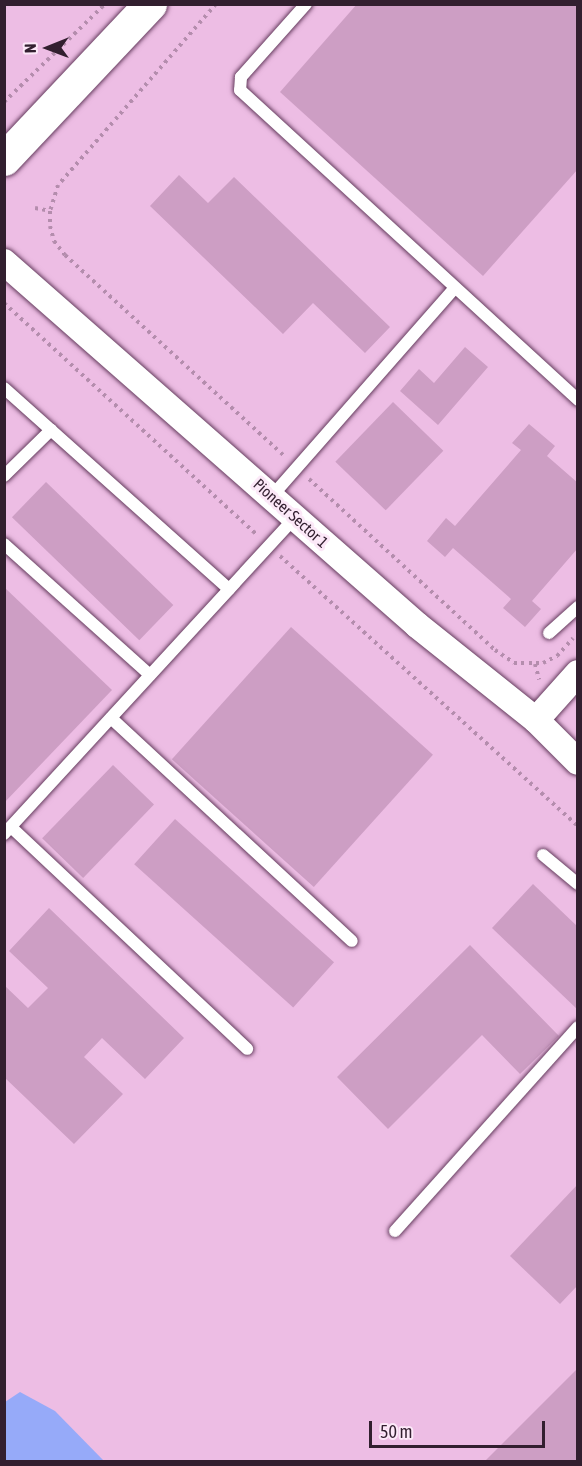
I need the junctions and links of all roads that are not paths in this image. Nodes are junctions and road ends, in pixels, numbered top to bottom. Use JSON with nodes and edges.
{"nodes":[{"id":1,"x":150,"y":4,"type":"edge"},
{"id":2,"x":306,"y":4,"type":"edge"},
{"id":3,"x":4,"y":159,"type":"edge"},
{"id":4,"x":4,"y":262,"type":"edge"},
{"id":5,"x":454,"y":289,"type":"junction"},
{"id":6,"x":4,"y":388,"type":"edge"},
{"id":7,"x":578,"y":400,"type":"edge"},
{"id":8,"x":51,"y":430,"type":"junction"},
{"id":9,"x":4,"y":476,"type":"edge"},
{"id":10,"x":272,"y":496,"type":"junction"},
{"id":11,"x":296,"y":517,"type":"junction"},
{"id":12,"x":4,"y":544,"type":"edge"},
{"id":13,"x":230,"y":589,"type":"junction"},
{"id":14,"x":578,"y":607,"type":"edge"},
{"id":15,"x":549,"y":633,"type":"dead end"},
{"id":16,"x":578,"y":673,"type":"edge"},
{"id":17,"x":150,"y":675,"type":"junction"},
{"id":18,"x":111,"y":718,"type":"junction"},
{"id":19,"x":536,"y":720,"type":"junction"},
{"id":20,"x":578,"y":762,"type":"edge"},
{"id":21,"x":8,"y":830,"type":"edge"},
{"id":22,"x":543,"y":855,"type":"dead end"},
{"id":23,"x":578,"y":884,"type":"edge"},
{"id":24,"x":352,"y":941,"type":"dead end"},
{"id":25,"x":578,"y":1027,"type":"edge"},
{"id":26,"x":247,"y":1049,"type":"dead end"},
{"id":27,"x":395,"y":1231,"type":"dead end"}],
"edges":[{"from":1,"to":3,"type":"main road"},
{"from":2,"to":5,"type":"lane"},
{"from":4,"to":10,"type":"street","name":"Pioneer Sector 1"},
{"from":5,"to":7,"type":"lane"},
{"from":5,"to":10,"type":"lane"},
{"from":6,"to":8,"type":"lane"},
{"from":8,"to":9,"type":"lane"},
{"from":8,"to":13,"type":"lane"},
{"from":10,"to":11,"type":"street","name":"Pioneer Sector 1"},
{"from":11,"to":13,"type":"lane"},
{"from":11,"to":19,"type":"street","name":"Pioneer Sector 1"},
{"from":12,"to":17,"type":"lane"},
{"from":13,"to":17,"type":"lane"},
{"from":14,"to":15,"type":"lane"},
{"from":16,"to":19,"type":"street"},
{"from":17,"to":18,"type":"lane"},
{"from":18,"to":21,"type":"lane"},
{"from":18,"to":24,"type":"lane"},
{"from":19,"to":20,"type":"street","name":"Pioneer Sector 1"},
{"from":21,"to":26,"type":"lane"},
{"from":22,"to":23,"type":"lane"},
{"from":25,"to":27,"type":"lane"}]}
